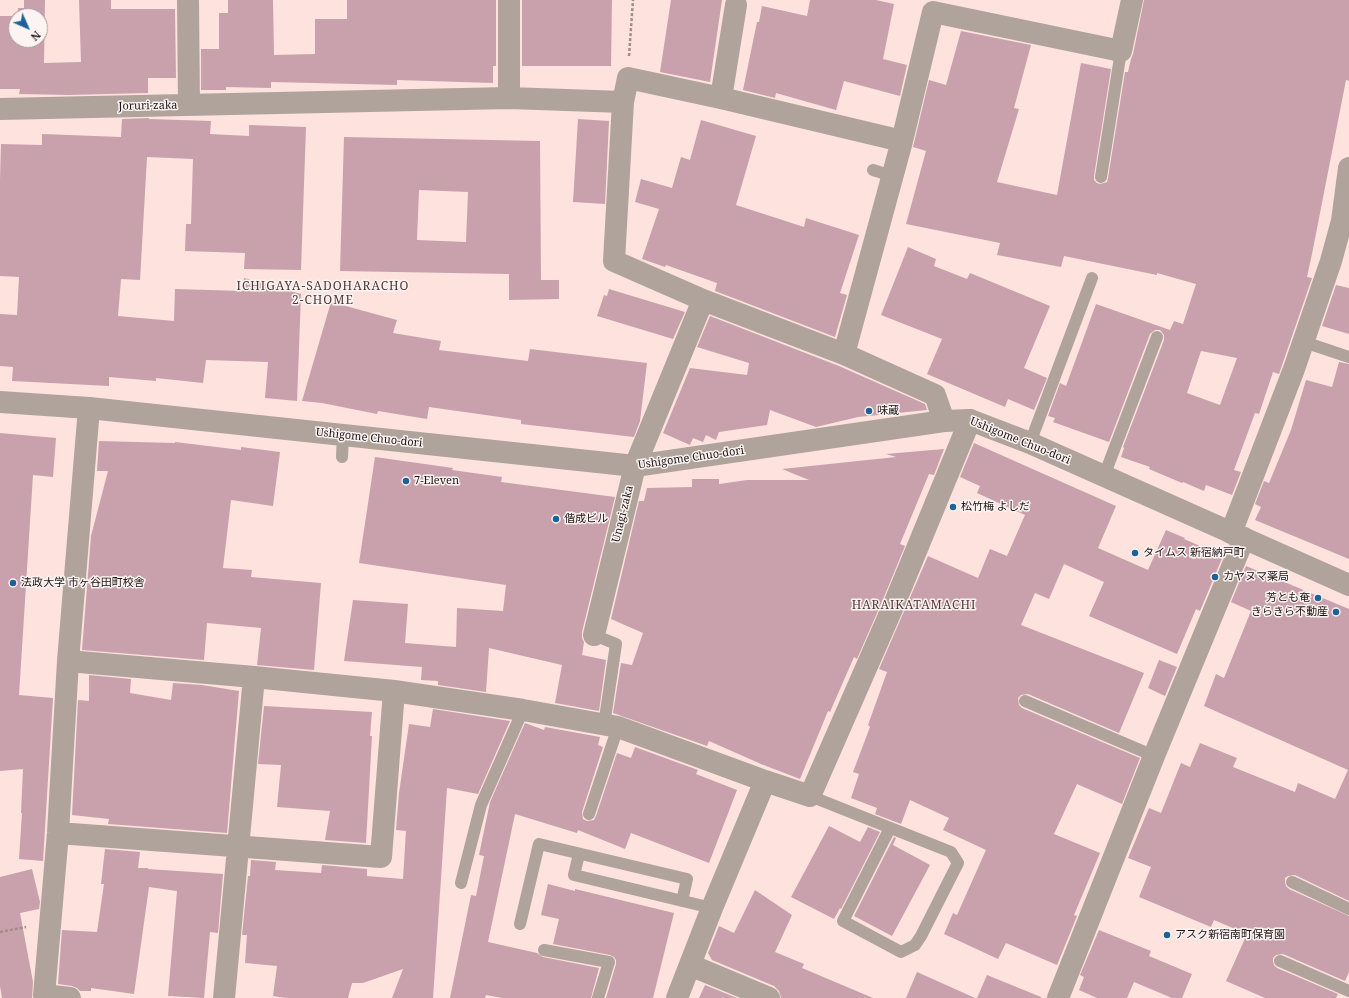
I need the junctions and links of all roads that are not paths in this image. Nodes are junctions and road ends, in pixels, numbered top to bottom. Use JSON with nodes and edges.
{"nodes":[{"id":1,"x":188,"y":0,"type":"edge"},
{"id":2,"x":509,"y":0,"type":"edge"},
{"id":3,"x":1132,"y":0,"type":"edge"},
{"id":4,"x":736,"y":5,"type":"dead end"},
{"id":5,"x":1121,"y":50,"type":"junction"},
{"id":6,"x":508,"y":98,"type":"junction"},
{"id":7,"x":722,"y":98,"type":"junction"},
{"id":8,"x":623,"y":102,"type":"junction"},
{"id":9,"x":189,"y":105,"type":"junction"},
{"id":10,"x":0,"y":109,"type":"edge"},
{"id":11,"x":902,"y":141,"type":"junction"},
{"id":12,"x":1349,"y":168,"type":"edge"},
{"id":13,"x":1101,"y":176,"type":"dead end"},
{"id":14,"x":1092,"y":278,"type":"dead end"},
{"id":15,"x":703,"y":300,"type":"junction"},
{"id":16,"x":1157,"y":337,"type":"dead end"},
{"id":17,"x":1304,"y":342,"type":"junction"},
{"id":18,"x":844,"y":354,"type":"junction"},
{"id":19,"x":1349,"y":357,"type":"edge"},
{"id":20,"x":0,"y":402,"type":"edge"},
{"id":21,"x":89,"y":408,"type":"junction"},
{"id":22,"x":944,"y":420,"type":"junction"},
{"id":23,"x":970,"y":420,"type":"junction"},
{"id":24,"x":343,"y":435,"type":"junction"},
{"id":25,"x":1030,"y":443,"type":"junction"},
{"id":26,"x":342,"y":457,"type":"dead end"},
{"id":27,"x":635,"y":466,"type":"junction"},
{"id":28,"x":1104,"y":476,"type":"junction"},
{"id":29,"x":1238,"y":536,"type":"junction"},
{"id":30,"x":1349,"y":585,"type":"edge"},
{"id":31,"x":594,"y":635,"type":"joint"},
{"id":32,"x":68,"y":661,"type":"junction"},
{"id":33,"x":254,"y":677,"type":"junction"},
{"id":34,"x":394,"y":691,"type":"junction"},
{"id":35,"x":1025,"y":701,"type":"dead end"},
{"id":36,"x":523,"y":710,"type":"junction"},
{"id":37,"x":611,"y":726,"type":"junction"},
{"id":38,"x":1154,"y":756,"type":"junction"},
{"id":39,"x":765,"y":781,"type":"junction"},
{"id":40,"x":810,"y":796,"type":"junction"},
{"id":41,"x":589,"y":814,"type":"dead end"},
{"id":42,"x":890,"y":828,"type":"junction"},
{"id":43,"x":58,"y":833,"type":"junction"},
{"id":44,"x":239,"y":847,"type":"junction"},
{"id":45,"x":579,"y":854,"type":"junction"},
{"id":46,"x":1292,"y":882,"type":"dead end"},
{"id":47,"x":461,"y":883,"type":"dead end"},
{"id":48,"x":682,"y":901,"type":"junction"},
{"id":49,"x":712,"y":908,"type":"junction"},
{"id":50,"x":1349,"y":909,"type":"edge"},
{"id":51,"x":520,"y":924,"type":"dead end"},
{"id":52,"x":544,"y":950,"type":"dead end"},
{"id":53,"x":1280,"y":961,"type":"dead end"},
{"id":54,"x":690,"y":965,"type":"junction"},
{"id":55,"x":1349,"y":991,"type":"edge"},
{"id":56,"x":70,"y":998,"type":"edge"},
{"id":57,"x":224,"y":998,"type":"edge"},
{"id":58,"x":598,"y":998,"type":"edge"},
{"id":59,"x":677,"y":998,"type":"edge"},
{"id":60,"x":769,"y":998,"type":"edge"},
{"id":61,"x":1058,"y":998,"type":"edge"}],
"edges":[{"from":1,"to":9,"type":"street"},
{"from":2,"to":6,"type":"street"},
{"from":3,"to":5,"type":"street"},
{"from":4,"to":7,"type":"street"},
{"from":5,"to":11,"type":"street"},
{"from":5,"to":13,"type":"lane"},
{"from":6,"to":8,"type":"street","name":"Joruri-zaka"},
{"from":6,"to":9,"type":"street","name":"Joruri-zaka"},
{"from":7,"to":8,"type":"street"},
{"from":7,"to":11,"type":"street"},
{"from":8,"to":15,"type":"street"},
{"from":9,"to":10,"type":"street","name":"Joruri-zaka"},
{"from":11,"to":18,"type":"street"},
{"from":12,"to":17,"type":"street"},
{"from":14,"to":25,"type":"lane"},
{"from":15,"to":18,"type":"street"},
{"from":15,"to":27,"type":"street","name":"Unagi-zaka"},
{"from":16,"to":28,"type":"lane"},
{"from":17,"to":19,"type":"lane"},
{"from":17,"to":29,"type":"street"},
{"from":18,"to":22,"type":"street"},
{"from":20,"to":21,"type":"street","name":"Ushigome Chuo-dori"},
{"from":21,"to":24,"type":"street","name":"Ushigome Chuo-dori"},
{"from":21,"to":32,"type":"street"},
{"from":22,"to":23,"type":"street","name":"Ushigome Chuo-dori"},
{"from":22,"to":27,"type":"street","name":"Ushigome Chuo-dori"},
{"from":23,"to":25,"type":"street","name":"Ushigome Chuo-dori"},
{"from":23,"to":40,"type":"street"},
{"from":24,"to":26,"type":"lane"},
{"from":24,"to":27,"type":"street","name":"Ushigome Chuo-dori"},
{"from":25,"to":28,"type":"street","name":"Ushigome Chuo-dori"},
{"from":27,"to":31,"type":"street","name":"Unagi-zaka"},
{"from":28,"to":29,"type":"street","name":"Ushigome Chuo-dori"},
{"from":29,"to":30,"type":"street","name":"Ushigome Chuo-dori"},
{"from":29,"to":38,"type":"street"},
{"from":31,"to":37,"type":"lane","name":"Unagi-zaka"},
{"from":32,"to":33,"type":"street"},
{"from":32,"to":43,"type":"street"},
{"from":33,"to":34,"type":"street"},
{"from":33,"to":44,"type":"street"},
{"from":34,"to":36,"type":"street"},
{"from":34,"to":44,"type":"street"},
{"from":35,"to":38,"type":"lane"},
{"from":36,"to":37,"type":"street"},
{"from":36,"to":47,"type":"lane"},
{"from":37,"to":39,"type":"street"},
{"from":37,"to":41,"type":"lane"},
{"from":38,"to":61,"type":"street"},
{"from":39,"to":40,"type":"street"},
{"from":39,"to":49,"type":"street"},
{"from":40,"to":42,"type":"lane"},
{"from":42,"to":42,"type":"lane"},
{"from":43,"to":44,"type":"street"},
{"from":43,"to":56,"type":"street"},
{"from":44,"to":57,"type":"street"},
{"from":45,"to":48,"type":"lane"},
{"from":45,"to":48,"type":"lane"},
{"from":45,"to":51,"type":"lane"},
{"from":46,"to":50,"type":"lane"},
{"from":48,"to":49,"type":"lane"},
{"from":49,"to":54,"type":"street"},
{"from":52,"to":58,"type":"lane"},
{"from":53,"to":55,"type":"lane"},
{"from":54,"to":59,"type":"street"},
{"from":54,"to":60,"type":"street"}]}
